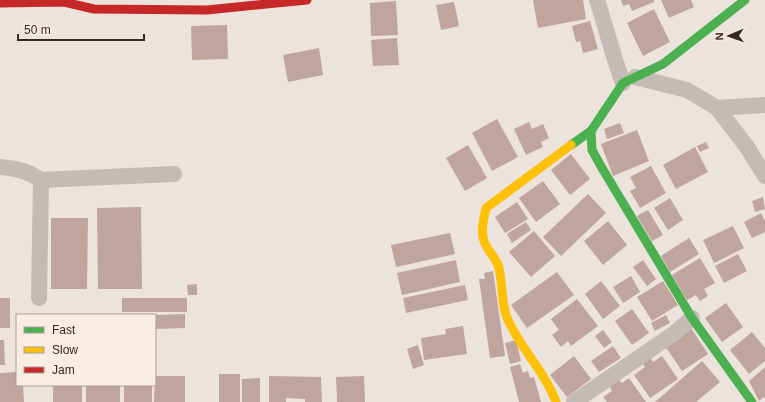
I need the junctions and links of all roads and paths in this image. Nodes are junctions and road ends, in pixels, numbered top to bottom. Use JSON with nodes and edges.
{"nodes":[{"id":1,"x":307,"y":0,"type":"edge"},
{"id":2,"x":597,"y":0,"type":"edge"},
{"id":3,"x":744,"y":0,"type":"edge"},
{"id":4,"x":64,"y":1,"type":"edge"},
{"id":5,"x":0,"y":3,"type":"edge"},
{"id":6,"x":629,"y":80,"type":"junction"},
{"id":7,"x":765,"y":105,"type":"edge"},
{"id":8,"x":717,"y":108,"type":"junction"},
{"id":9,"x":591,"y":131,"type":"junction"},
{"id":10,"x":0,"y":168,"type":"edge"},
{"id":11,"x":174,"y":174,"type":"dead end"},
{"id":12,"x":765,"y":176,"type":"edge"},
{"id":13,"x":41,"y":180,"type":"junction"},
{"id":14,"x":39,"y":298,"type":"dead end"},
{"id":15,"x":692,"y":318,"type":"junction"},
{"id":16,"x":556,"y":402,"type":"edge"},
{"id":17,"x":574,"y":402,"type":"edge"},
{"id":18,"x":752,"y":402,"type":"edge"}],
"edges":[{"from":1,"to":4,"type":"street"},
{"from":2,"to":6,"type":"street"},
{"from":3,"to":6,"type":"street"},
{"from":4,"to":5,"type":"street"},
{"from":6,"to":8,"type":"street"},
{"from":6,"to":9,"type":"street"},
{"from":7,"to":8,"type":"street"},
{"from":8,"to":12,"type":"street"},
{"from":9,"to":15,"type":"street"},
{"from":9,"to":16,"type":"street"},
{"from":10,"to":13,"type":"street"},
{"from":11,"to":13,"type":"street"},
{"from":13,"to":14,"type":"street"},
{"from":15,"to":17,"type":"street"},
{"from":15,"to":18,"type":"street"}]}
